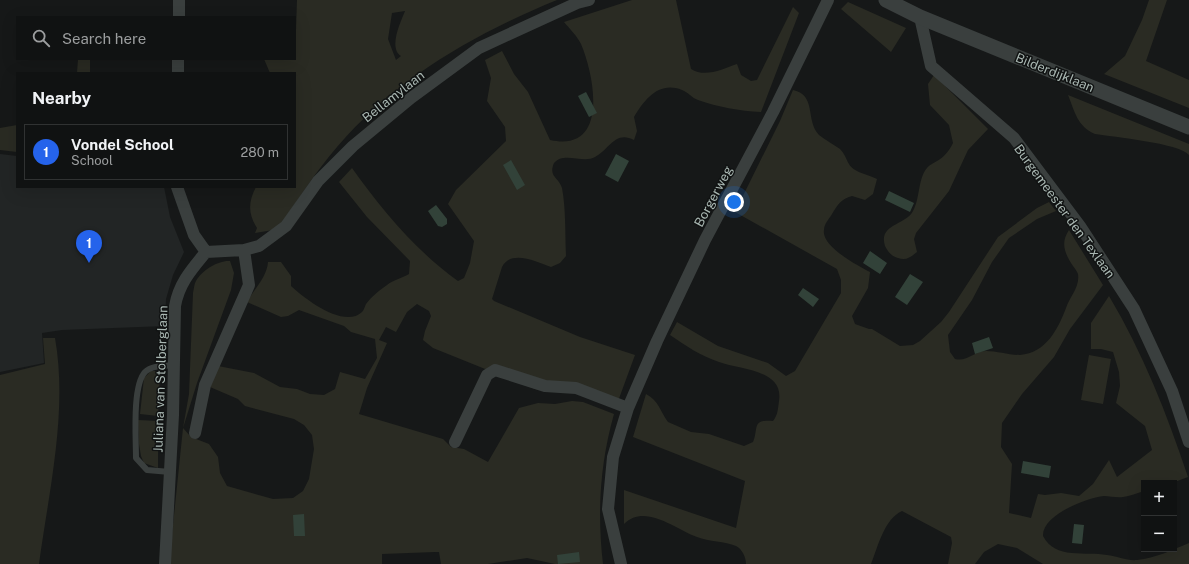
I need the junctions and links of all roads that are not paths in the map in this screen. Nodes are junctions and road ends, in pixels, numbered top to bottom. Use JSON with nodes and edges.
{"nodes":[{"id":1,"x":179,"y":0,"type":"edge"},
{"id":2,"x":589,"y":0,"type":"edge"},
{"id":3,"x":828,"y":0,"type":"edge"},
{"id":4,"x":886,"y":0,"type":"edge"},
{"id":5,"x":179,"y":16,"type":"edge"},
{"id":6,"x":920,"y":17,"type":"junction"},
{"id":7,"x":178,"y":60,"type":"edge"},
{"id":8,"x":178,"y":72,"type":"edge"},
{"id":9,"x":1189,"y":127,"type":"edge"},
{"id":10,"x":177,"y":188,"type":"edge"},
{"id":11,"x":244,"y":250,"type":"junction"},
{"id":12,"x":206,"y":252,"type":"junction"},
{"id":13,"x":175,"y":365,"type":"junction"},
{"id":14,"x":628,"y":408,"type":"junction"},
{"id":15,"x":195,"y":433,"type":"dead end"},
{"id":16,"x":455,"y":442,"type":"dead end"},
{"id":17,"x":1189,"y":442,"type":"edge"},
{"id":18,"x":170,"y":472,"type":"junction"},
{"id":19,"x":165,"y":564,"type":"edge"},
{"id":20,"x":621,"y":564,"type":"edge"}],
"edges":[{"from":1,"to":5,"type":"street"},
{"from":2,"to":11,"type":"street","name":"Bellamylaan"},
{"from":3,"to":14,"type":"street","name":"Borgerweg"},
{"from":4,"to":6,"type":"street"},
{"from":6,"to":9,"type":"street","name":"Bilderdijklaan"},
{"from":6,"to":17,"type":"street","name":"Burgemeester den Texlaan"},
{"from":7,"to":8,"type":"street"},
{"from":10,"to":12,"type":"street"},
{"from":11,"to":12,"type":"street","name":"Bellamylaan"},
{"from":11,"to":15,"type":"street"},
{"from":12,"to":13,"type":"street","name":"Juliana van Stolberglaan"},
{"from":13,"to":18,"type":"street","name":"Juliana van Stolberglaan"},
{"from":13,"to":18,"type":"lane"},
{"from":14,"to":16,"type":"street"},
{"from":14,"to":20,"type":"street","name":"Borgerweg"},
{"from":18,"to":19,"type":"street","name":"Juliana van Stolberglaan"}]}
